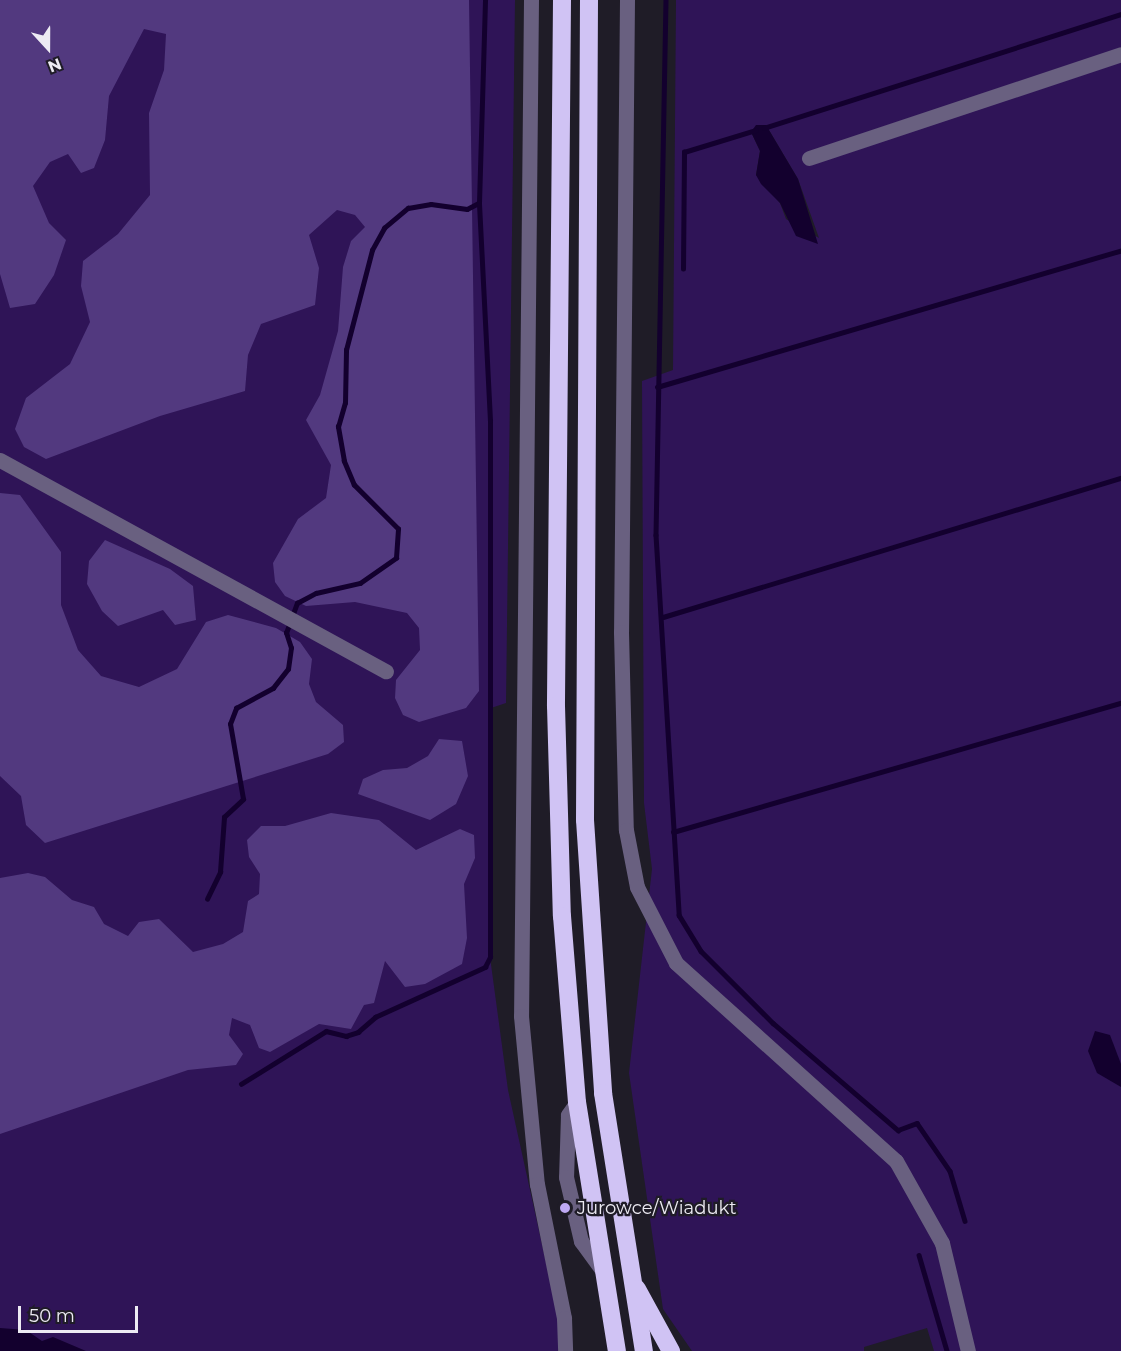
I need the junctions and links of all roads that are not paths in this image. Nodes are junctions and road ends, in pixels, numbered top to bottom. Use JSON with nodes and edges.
{"nodes":[{"id":1,"x":531,"y":0,"type":"edge"},
{"id":2,"x":562,"y":0,"type":"edge"},
{"id":3,"x":589,"y":0,"type":"edge"},
{"id":4,"x":627,"y":0,"type":"edge"},
{"id":5,"x":1121,"y":54,"type":"edge"},
{"id":6,"x":809,"y":158,"type":"dead end"},
{"id":7,"x":0,"y":460,"type":"edge"},
{"id":8,"x":386,"y":670,"type":"dead end"},
{"id":9,"x":628,"y":1271,"type":"junction"},
{"id":10,"x":565,"y":1351,"type":"edge"},
{"id":11,"x":617,"y":1351,"type":"edge"},
{"id":12,"x":644,"y":1351,"type":"edge"},
{"id":13,"x":671,"y":1351,"type":"edge"},
{"id":14,"x":968,"y":1351,"type":"edge"}],
"edges":[{"from":1,"to":10,"type":"street"},
{"from":2,"to":11,"type":"highway"},
{"from":3,"to":9,"type":"highway"},
{"from":4,"to":14,"type":"street"},
{"from":5,"to":6,"type":"street"},
{"from":7,"to":8,"type":"street"},
{"from":9,"to":12,"type":"highway"},
{"from":9,"to":13,"type":"highway"}]}
